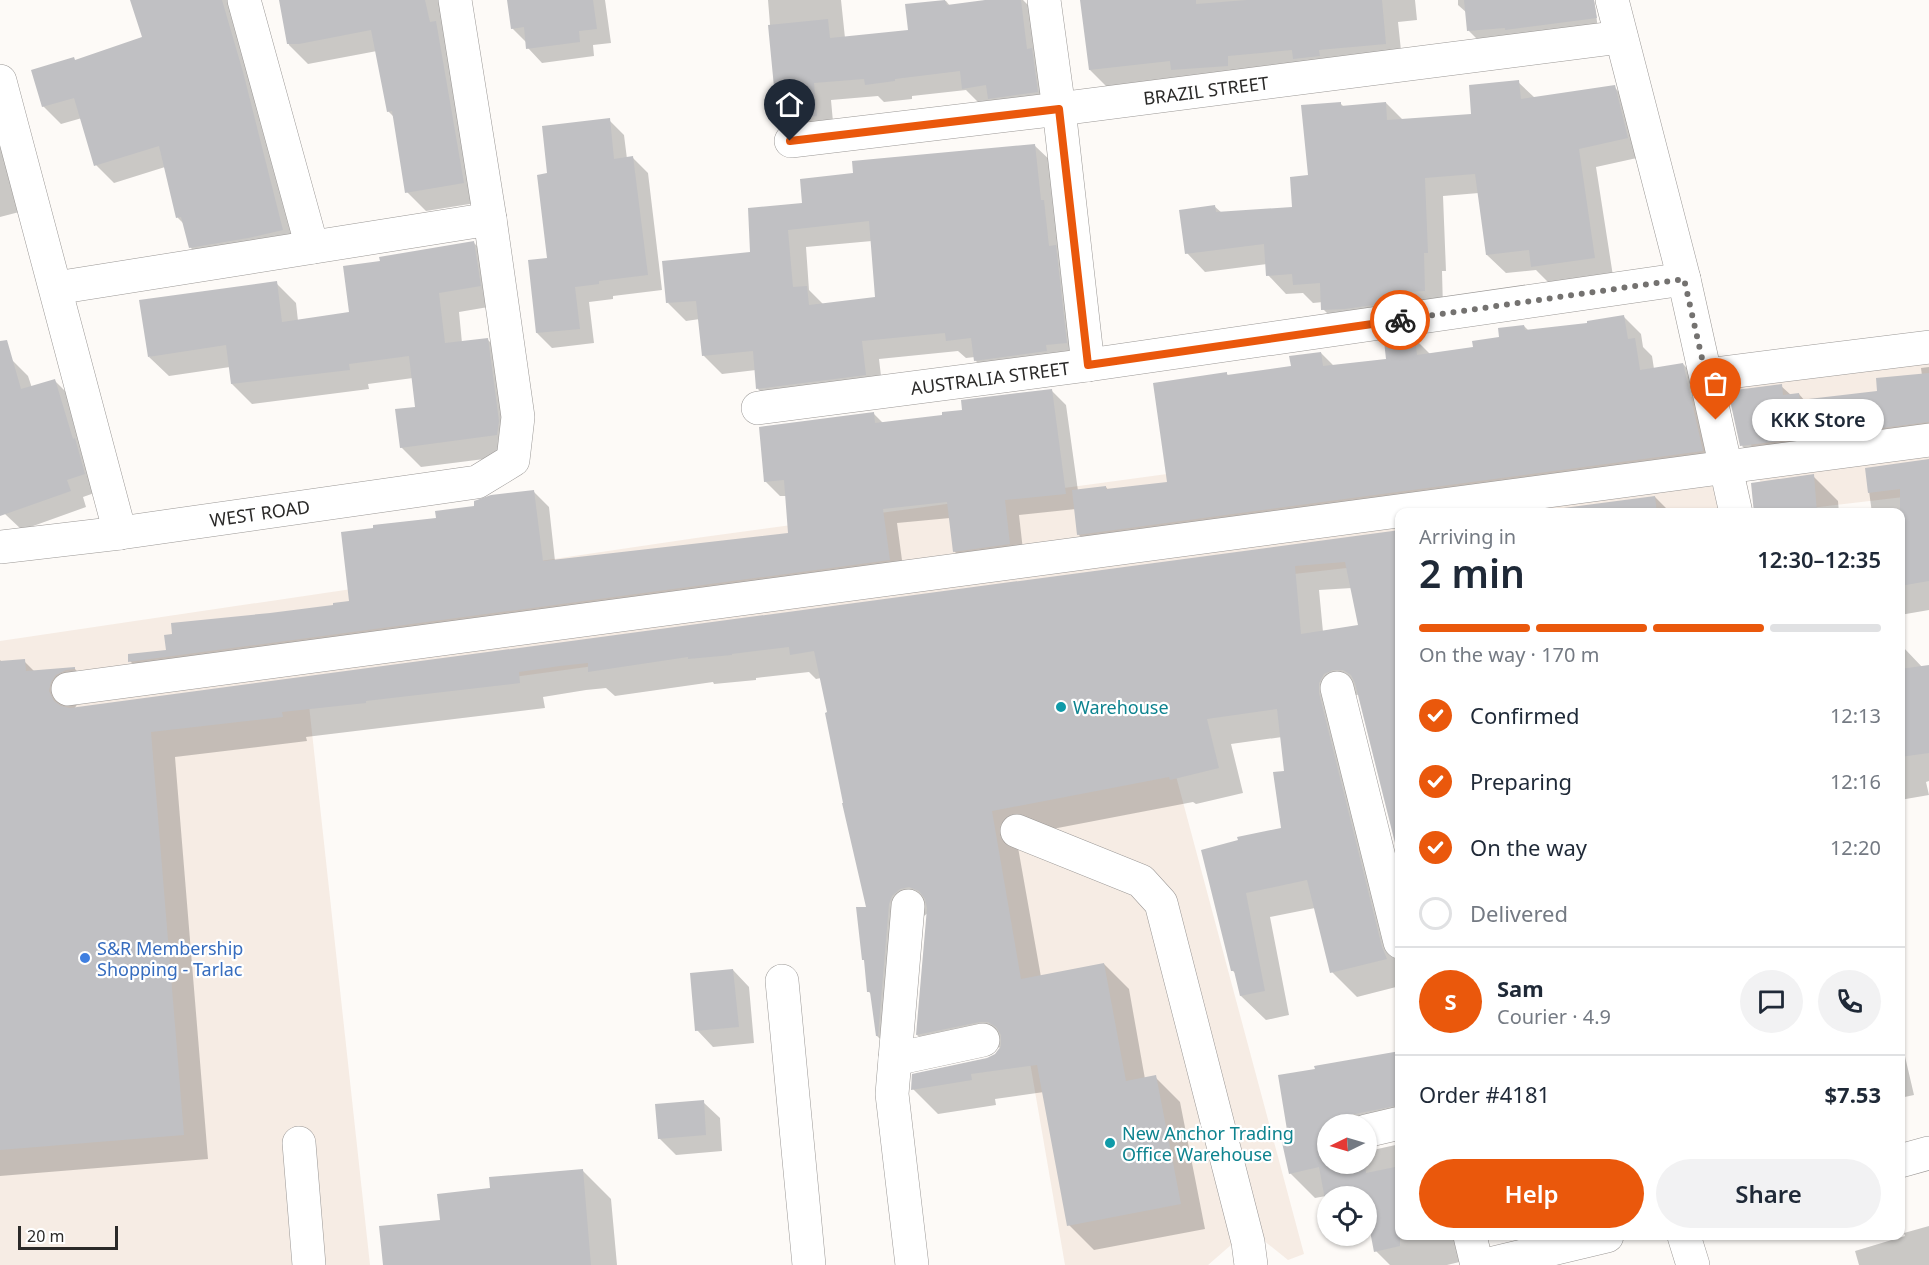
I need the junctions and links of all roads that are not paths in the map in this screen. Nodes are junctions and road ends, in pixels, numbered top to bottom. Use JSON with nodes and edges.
{"nodes":[{"id":1,"x":244,"y":0,"type":"edge"},
{"id":2,"x":455,"y":0,"type":"edge"},
{"id":3,"x":1044,"y":0,"type":"edge"},
{"id":4,"x":1612,"y":0,"type":"edge"},
{"id":5,"x":1621,"y":37,"type":"junction"},
{"id":6,"x":0,"y":81,"type":"edge"},
{"id":7,"x":1059,"y":109,"type":"junction"},
{"id":8,"x":790,"y":141,"type":"dead end"},
{"id":9,"x":490,"y":219,"type":"junction"},
{"id":10,"x":312,"y":247,"type":"junction"},
{"id":11,"x":1684,"y":279,"type":"junction"},
{"id":12,"x":56,"y":288,"type":"junction"},
{"id":13,"x":1929,"y":347,"type":"edge"},
{"id":14,"x":1088,"y":365,"type":"junction"},
{"id":15,"x":1706,"y":375,"type":"junction"},
{"id":16,"x":758,"y":408,"type":"dead end"},
{"id":17,"x":1929,"y":440,"type":"edge"},
{"id":18,"x":1726,"y":466,"type":"junction"},
{"id":19,"x":1414,"y":508,"type":"edge"},
{"id":20,"x":1735,"y":508,"type":"edge"},
{"id":21,"x":1395,"y":511,"type":"edge"},
{"id":22,"x":120,"y":533,"type":"junction"},
{"id":23,"x":0,"y":547,"type":"edge"},
{"id":24,"x":1337,"y":688,"type":"dead end"},
{"id":25,"x":68,"y":689,"type":"dead end"},
{"id":26,"x":1017,"y":831,"type":"dead end"},
{"id":27,"x":908,"y":906,"type":"dead end"},
{"id":28,"x":1395,"y":922,"type":"edge"},
{"id":29,"x":782,"y":981,"type":"dead end"},
{"id":30,"x":983,"y":1040,"type":"dead end"},
{"id":31,"x":895,"y":1059,"type":"junction"},
{"id":32,"x":1395,"y":1124,"type":"edge"},
{"id":33,"x":1377,"y":1128,"type":"edge"},
{"id":34,"x":299,"y":1143,"type":"dead end"},
{"id":35,"x":1929,"y":1153,"type":"edge"},
{"id":36,"x":1905,"y":1160,"type":"edge"},
{"id":37,"x":1471,"y":1240,"type":"edge"},
{"id":38,"x":1590,"y":1240,"type":"edge"},
{"id":39,"x":1685,"y":1240,"type":"edge"},
{"id":40,"x":309,"y":1265,"type":"edge"},
{"id":41,"x":809,"y":1265,"type":"edge"},
{"id":42,"x":912,"y":1265,"type":"edge"},
{"id":43,"x":1251,"y":1265,"type":"edge"},
{"id":44,"x":1477,"y":1265,"type":"edge"},
{"id":45,"x":1485,"y":1265,"type":"edge"},
{"id":46,"x":1693,"y":1265,"type":"edge"}],
"edges":[{"from":1,"to":10,"type":"main road"},
{"from":2,"to":9,"type":"main road"},
{"from":3,"to":7,"type":"main road"},
{"from":4,"to":5,"type":"main road"},
{"from":5,"to":7,"type":"main road","name":"BRAZIL STREET"},
{"from":5,"to":11,"type":"main road"},
{"from":6,"to":12,"type":"main road"},
{"from":7,"to":8,"type":"main road","name":"BRAZIL STREET"},
{"from":7,"to":14,"type":"main road"},
{"from":9,"to":10,"type":"main road"},
{"from":9,"to":22,"type":"main road","name":"WEST ROAD"},
{"from":10,"to":12,"type":"main road"},
{"from":11,"to":14,"type":"main road","name":"AUSTRALIA STREET"},
{"from":11,"to":15,"type":"main road"},
{"from":12,"to":22,"type":"main road"},
{"from":13,"to":15,"type":"main road"},
{"from":14,"to":16,"type":"main road","name":"AUSTRALIA STREET"},
{"from":15,"to":18,"type":"main road"},
{"from":17,"to":18,"type":"main road"},
{"from":18,"to":19,"type":"main road"},
{"from":18,"to":20,"type":"main road"},
{"from":21,"to":25,"type":"main road"},
{"from":22,"to":23,"type":"main road","name":"WEST ROAD"},
{"from":24,"to":28,"type":"main road"},
{"from":26,"to":43,"type":"main road"},
{"from":27,"to":31,"type":"main road"},
{"from":29,"to":41,"type":"main road"},
{"from":30,"to":31,"type":"main road"},
{"from":31,"to":42,"type":"main road"},
{"from":32,"to":33,"type":"main road"},
{"from":34,"to":40,"type":"main road"},
{"from":35,"to":36,"type":"main road"},
{"from":37,"to":44,"type":"main road"},
{"from":38,"to":45,"type":"main road"},
{"from":39,"to":46,"type":"main road"}]}
